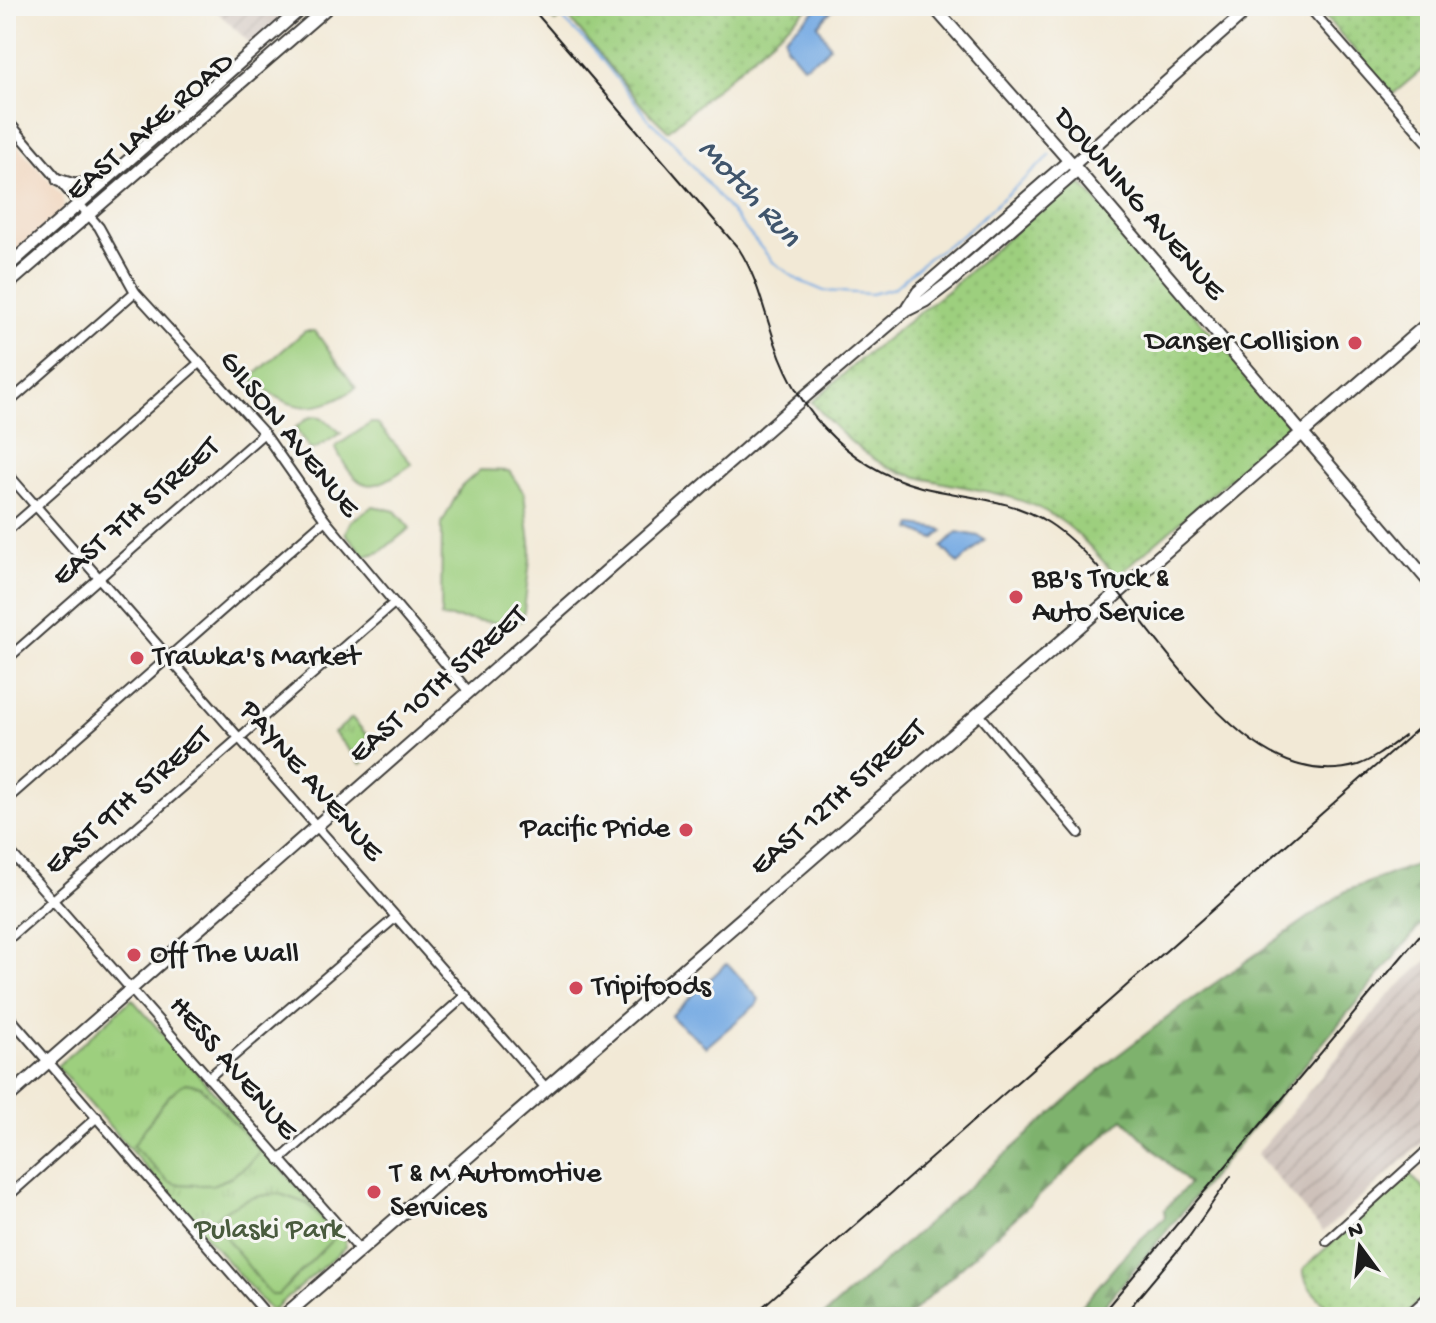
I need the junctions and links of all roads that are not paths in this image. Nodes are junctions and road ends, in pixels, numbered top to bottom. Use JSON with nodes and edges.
{"nodes":[{"id":1,"x":304,"y":6,"type":"edge"},
{"id":2,"x":329,"y":6,"type":"edge"},
{"id":3,"x":933,"y":6,"type":"edge"},
{"id":4,"x":1252,"y":6,"type":"edge"},
{"id":5,"x":1308,"y":6,"type":"edge"},
{"id":6,"x":6,"y":119,"type":"edge"},
{"id":7,"x":1430,"y":145,"type":"edge"},
{"id":8,"x":1073,"y":166,"type":"junction"},
{"id":9,"x":58,"y":180,"type":"junction"},
{"id":10,"x":102,"y":181,"type":"junction"},
{"id":11,"x":78,"y":203,"type":"junction"},
{"id":12,"x":89,"y":214,"type":"junction"},
{"id":13,"x":6,"y":268,"type":"edge"},
{"id":14,"x":6,"y":286,"type":"edge"},
{"id":15,"x":135,"y":292,"type":"junction"},
{"id":16,"x":1430,"y":322,"type":"edge"},
{"id":17,"x":199,"y":363,"type":"junction"},
{"id":18,"x":6,"y":405,"type":"edge"},
{"id":19,"x":264,"y":433,"type":"junction"},
{"id":20,"x":1301,"y":433,"type":"junction"},
{"id":21,"x":6,"y":472,"type":"edge"},
{"id":22,"x":37,"y":505,"type":"junction"},
{"id":23,"x":325,"y":520,"type":"junction"},
{"id":24,"x":6,"y":532,"type":"edge"},
{"id":25,"x":100,"y":577,"type":"junction"},
{"id":26,"x":1430,"y":583,"type":"edge"},
{"id":27,"x":393,"y":604,"type":"junction"},
{"id":28,"x":169,"y":656,"type":"junction"},
{"id":29,"x":6,"y":660,"type":"edge"},
{"id":30,"x":469,"y":692,"type":"junction"},
{"id":31,"x":978,"y":713,"type":"junction"},
{"id":32,"x":240,"y":737,"type":"junction"},
{"id":33,"x":6,"y":800,"type":"edge"},
{"id":34,"x":317,"y":826,"type":"junction"},
{"id":35,"x":1079,"y":833,"type":"dead end"},
{"id":36,"x":6,"y":847,"type":"edge"},
{"id":37,"x":53,"y":900,"type":"junction"},
{"id":38,"x":396,"y":917,"type":"junction"},
{"id":39,"x":6,"y":941,"type":"edge"},
{"id":40,"x":130,"y":989,"type":"junction"},
{"id":41,"x":466,"y":995,"type":"junction"},
{"id":42,"x":6,"y":1013,"type":"edge"},
{"id":43,"x":49,"y":1062,"type":"junction"},
{"id":44,"x":208,"y":1078,"type":"junction"},
{"id":45,"x":546,"y":1088,"type":"junction"},
{"id":46,"x":6,"y":1099,"type":"edge"},
{"id":47,"x":97,"y":1117,"type":"junction"},
{"id":48,"x":1430,"y":1148,"type":"edge"},
{"id":49,"x":280,"y":1160,"type":"junction"},
{"id":50,"x":6,"y":1198,"type":"edge"},
{"id":51,"x":1327,"y":1241,"type":"dead end"},
{"id":52,"x":360,"y":1250,"type":"junction"},
{"id":53,"x":1430,"y":1295,"type":"edge"},
{"id":54,"x":269,"y":1317,"type":"edge"},
{"id":55,"x":283,"y":1317,"type":"edge"},
{"id":56,"x":1406,"y":1317,"type":"edge"}],
"edges":[{"from":1,"to":10,"type":"street","name":"EAST LAKE ROAD"},
{"from":2,"to":12,"type":"street","name":"EAST LAKE ROAD"},
{"from":3,"to":8,"type":"street","name":"DOWNING AVENUE"},
{"from":4,"to":8,"type":"street","name":"EAST 10TH STREET"},
{"from":5,"to":7,"type":"street"},
{"from":6,"to":9,"type":"street","name":"GILSON AVENUE"},
{"from":8,"to":20,"type":"street","name":"DOWNING AVENUE"},
{"from":8,"to":30,"type":"street","name":"EAST 10TH STREET"},
{"from":9,"to":10,"type":"street"},
{"from":9,"to":11,"type":"street","name":"GILSON AVENUE"},
{"from":10,"to":11,"type":"street","name":"EAST LAKE ROAD"},
{"from":11,"to":12,"type":"street","name":"GILSON AVENUE"},
{"from":11,"to":13,"type":"street","name":"EAST LAKE ROAD"},
{"from":12,"to":14,"type":"street","name":"EAST LAKE ROAD"},
{"from":12,"to":15,"type":"street","name":"GILSON AVENUE"},
{"from":15,"to":17,"type":"street","name":"GILSON AVENUE"},
{"from":15,"to":18,"type":"street"},
{"from":16,"to":20,"type":"main road","name":"EAST 12TH STREET"},
{"from":17,"to":19,"type":"street","name":"GILSON AVENUE"},
{"from":17,"to":22,"type":"street"},
{"from":19,"to":23,"type":"street","name":"GILSON AVENUE"},
{"from":19,"to":25,"type":"street","name":"EAST 7TH STREET"},
{"from":20,"to":26,"type":"street","name":"DOWNING AVENUE"},
{"from":20,"to":31,"type":"main road","name":"EAST 12TH STREET"},
{"from":21,"to":22,"type":"street","name":"PAYNE AVENUE"},
{"from":22,"to":24,"type":"street"},
{"from":22,"to":25,"type":"street","name":"PAYNE AVENUE"},
{"from":23,"to":27,"type":"street","name":"GILSON AVENUE"},
{"from":23,"to":28,"type":"street"},
{"from":25,"to":28,"type":"street","name":"PAYNE AVENUE"},
{"from":25,"to":29,"type":"street","name":"EAST 7TH STREET"},
{"from":27,"to":30,"type":"street","name":"GILSON AVENUE"},
{"from":27,"to":32,"type":"street","name":"EAST 9TH STREET"},
{"from":28,"to":32,"type":"street","name":"PAYNE AVENUE"},
{"from":28,"to":33,"type":"street"},
{"from":30,"to":34,"type":"street","name":"EAST 10TH STREET"},
{"from":31,"to":35,"type":"street"},
{"from":31,"to":45,"type":"main road","name":"EAST 12TH STREET"},
{"from":32,"to":34,"type":"street","name":"PAYNE AVENUE"},
{"from":32,"to":37,"type":"street","name":"EAST 9TH STREET"},
{"from":34,"to":38,"type":"street","name":"PAYNE AVENUE"},
{"from":34,"to":40,"type":"street","name":"EAST 10TH STREET"},
{"from":36,"to":37,"type":"street","name":"HESS AVENUE"},
{"from":37,"to":39,"type":"street","name":"EAST 9TH STREET"},
{"from":37,"to":40,"type":"street","name":"HESS AVENUE"},
{"from":38,"to":41,"type":"street","name":"PAYNE AVENUE"},
{"from":38,"to":44,"type":"street"},
{"from":40,"to":43,"type":"street","name":"EAST 10TH STREET"},
{"from":40,"to":44,"type":"street","name":"HESS AVENUE"},
{"from":41,"to":45,"type":"street","name":"PAYNE AVENUE"},
{"from":41,"to":49,"type":"street"},
{"from":42,"to":43,"type":"street"},
{"from":43,"to":46,"type":"street","name":"EAST 10TH STREET"},
{"from":43,"to":47,"type":"street"},
{"from":44,"to":49,"type":"street","name":"HESS AVENUE"},
{"from":45,"to":52,"type":"main road","name":"EAST 12TH STREET"},
{"from":47,"to":50,"type":"street"},
{"from":47,"to":54,"type":"street"},
{"from":48,"to":51,"type":"street"},
{"from":49,"to":52,"type":"street","name":"HESS AVENUE"},
{"from":52,"to":55,"type":"main road","name":"EAST 12TH STREET"},
{"from":53,"to":56,"type":"street"}]}
